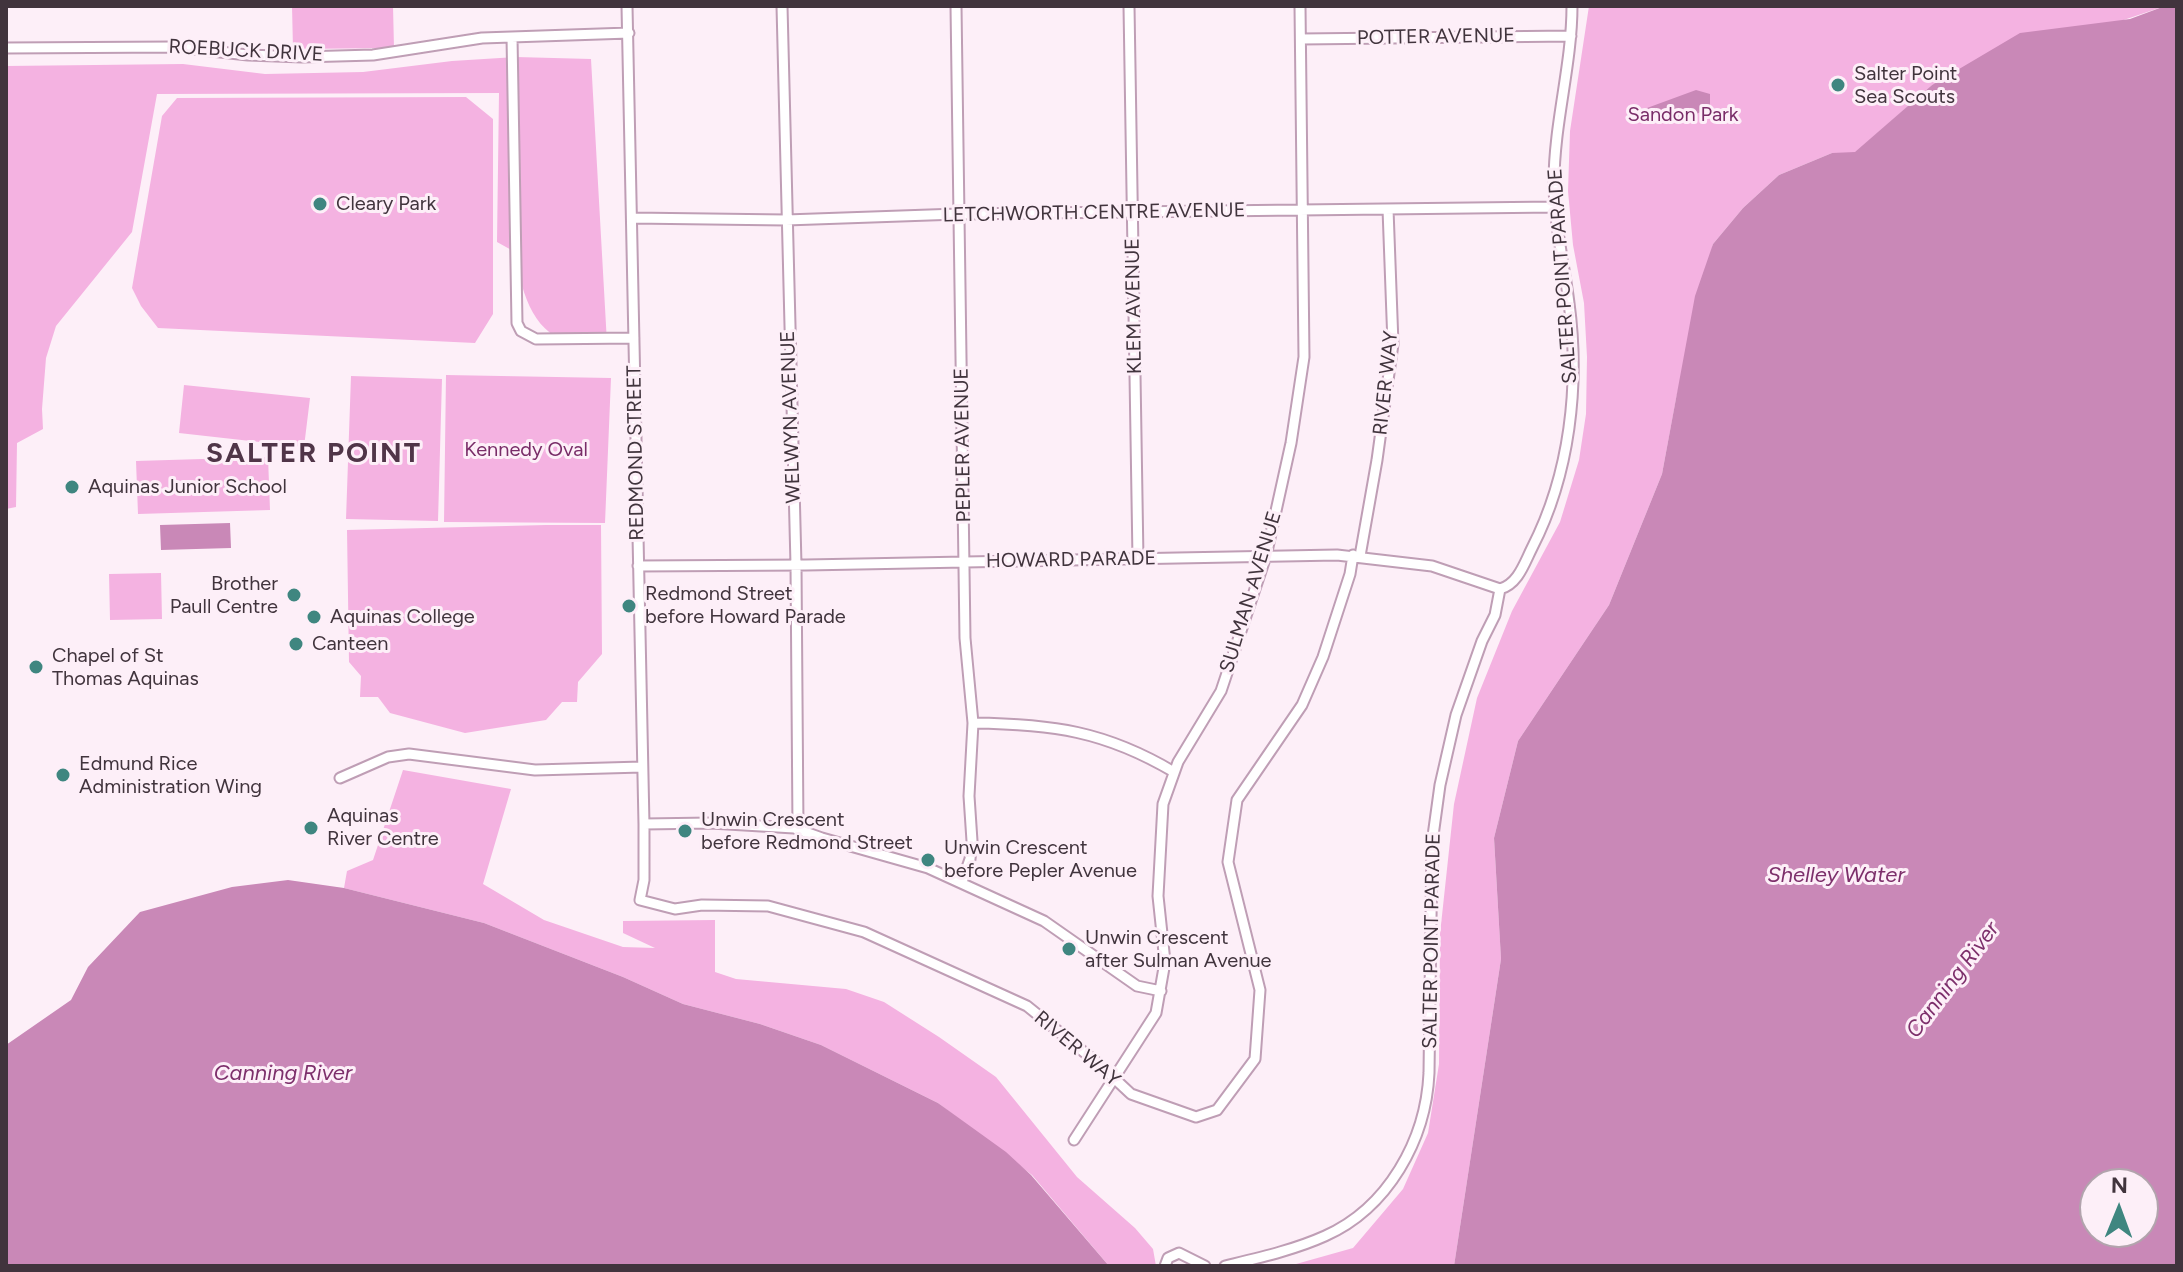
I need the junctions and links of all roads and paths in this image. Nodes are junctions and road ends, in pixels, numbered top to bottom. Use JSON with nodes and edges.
{"nodes":[{"id":1,"x":627,"y":6,"type":"edge"},
{"id":2,"x":782,"y":6,"type":"edge"},
{"id":3,"x":956,"y":6,"type":"edge"},
{"id":4,"x":1129,"y":6,"type":"edge"},
{"id":5,"x":1300,"y":6,"type":"edge"},
{"id":6,"x":1572,"y":6,"type":"edge"},
{"id":7,"x":629,"y":33,"type":"junction"},
{"id":8,"x":1571,"y":36,"type":"junction"},
{"id":9,"x":512,"y":37,"type":"junction"},
{"id":10,"x":1301,"y":39,"type":"junction"},
{"id":11,"x":6,"y":48,"type":"edge"},
{"id":12,"x":1555,"y":207,"type":"junction"},
{"id":13,"x":1388,"y":209,"type":"junction"},
{"id":14,"x":1303,"y":210,"type":"junction"},
{"id":15,"x":1133,"y":212,"type":"junction"},
{"id":16,"x":958,"y":214,"type":"junction"},
{"id":17,"x":632,"y":218,"type":"junction"},
{"id":18,"x":786,"y":220,"type":"junction"},
{"id":19,"x":634,"y":338,"type":"junction"},
{"id":20,"x":1266,"y":556,"type":"junction"},
{"id":21,"x":1356,"y":556,"type":"junction"},
{"id":22,"x":1138,"y":559,"type":"junction"},
{"id":23,"x":965,"y":561,"type":"junction"},
{"id":24,"x":796,"y":565,"type":"junction"},
{"id":25,"x":638,"y":566,"type":"junction"},
{"id":26,"x":1500,"y":589,"type":"junction"},
{"id":27,"x":973,"y":723,"type":"junction"},
{"id":28,"x":642,"y":767,"type":"junction"},
{"id":29,"x":1174,"y":772,"type":"junction"},
{"id":30,"x":340,"y":778,"type":"dead end"},
{"id":31,"x":644,"y":824,"type":"junction"},
{"id":32,"x":798,"y":829,"type":"junction"},
{"id":33,"x":962,"y":882,"type":"junction"},
{"id":34,"x":640,"y":900,"type":"joint"},
{"id":35,"x":1161,"y":991,"type":"junction"},
{"id":36,"x":1115,"y":1081,"type":"junction"},
{"id":37,"x":1074,"y":1140,"type":"dead end"},
{"id":38,"x":1165,"y":1266,"type":"edge"},
{"id":39,"x":1205,"y":1266,"type":"edge"},
{"id":40,"x":1225,"y":1266,"type":"edge"}],
"edges":[{"from":1,"to":7,"type":"street","name":"REDMOND STREET"},
{"from":2,"to":18,"type":"street","name":"WELWYN AVENUE"},
{"from":3,"to":16,"type":"street","name":"PEPLER AVENUE"},
{"from":4,"to":15,"type":"street","name":"KLEM AVENUE"},
{"from":5,"to":10,"type":"street","name":"SULMAN AVENUE"},
{"from":6,"to":8,"type":"street","name":"SALTER POINT PARADE"},
{"from":7,"to":9,"type":"street","name":"ROEBUCK DRIVE"},
{"from":7,"to":17,"type":"street","name":"REDMOND STREET"},
{"from":8,"to":10,"type":"street","name":"POTTER AVENUE"},
{"from":8,"to":12,"type":"street","name":"SALTER POINT PARADE"},
{"from":9,"to":11,"type":"street","name":"ROEBUCK DRIVE"},
{"from":9,"to":19,"type":"street"},
{"from":10,"to":14,"type":"street","name":"SULMAN AVENUE"},
{"from":12,"to":13,"type":"street","name":"LETCHWORTH CENTRE AVENUE"},
{"from":12,"to":26,"type":"street","name":"SALTER POINT PARADE"},
{"from":13,"to":14,"type":"street","name":"LETCHWORTH CENTRE AVENUE"},
{"from":13,"to":21,"type":"street","name":"RIVER WAY"},
{"from":14,"to":15,"type":"street","name":"LETCHWORTH CENTRE AVENUE"},
{"from":14,"to":20,"type":"street","name":"SULMAN AVENUE"},
{"from":15,"to":16,"type":"street","name":"LETCHWORTH CENTRE AVENUE"},
{"from":15,"to":22,"type":"street","name":"KLEM AVENUE"},
{"from":16,"to":18,"type":"street","name":"LETCHWORTH CENTRE AVENUE"},
{"from":16,"to":23,"type":"street","name":"PEPLER AVENUE"},
{"from":17,"to":18,"type":"street","name":"LETCHWORTH CENTRE AVENUE"},
{"from":17,"to":19,"type":"street","name":"REDMOND STREET"},
{"from":18,"to":24,"type":"street","name":"WELWYN AVENUE"},
{"from":19,"to":25,"type":"street","name":"REDMOND STREET"},
{"from":20,"to":21,"type":"street","name":"HOWARD PARADE"},
{"from":20,"to":22,"type":"street","name":"HOWARD PARADE"},
{"from":20,"to":29,"type":"street","name":"SULMAN AVENUE"},
{"from":21,"to":26,"type":"street","name":"HOWARD PARADE"},
{"from":21,"to":36,"type":"street","name":"RIVER WAY"},
{"from":22,"to":23,"type":"street","name":"HOWARD PARADE"},
{"from":23,"to":24,"type":"street","name":"HOWARD PARADE"},
{"from":23,"to":27,"type":"street","name":"PEPLER AVENUE"},
{"from":24,"to":25,"type":"street","name":"HOWARD PARADE"},
{"from":24,"to":32,"type":"street","name":"WELWYN AVENUE"},
{"from":25,"to":28,"type":"street","name":"REDMOND STREET"},
{"from":26,"to":40,"type":"street","name":"SALTER POINT PARADE"},
{"from":27,"to":29,"type":"street"},
{"from":27,"to":33,"type":"street","name":"PEPLER AVENUE"},
{"from":28,"to":30,"type":"street"},
{"from":28,"to":31,"type":"street","name":"REDMOND STREET"},
{"from":29,"to":35,"type":"street","name":"SULMAN AVENUE"},
{"from":31,"to":32,"type":"street"},
{"from":31,"to":34,"type":"street","name":"REDMOND STREET"},
{"from":32,"to":33,"type":"street"},
{"from":33,"to":35,"type":"street"},
{"from":34,"to":36,"type":"street","name":"RIVER WAY"},
{"from":35,"to":36,"type":"street","name":"SULMAN AVENUE"},
{"from":36,"to":37,"type":"street","name":"SULMAN AVENUE"},
{"from":38,"to":39,"type":"street"}]}
